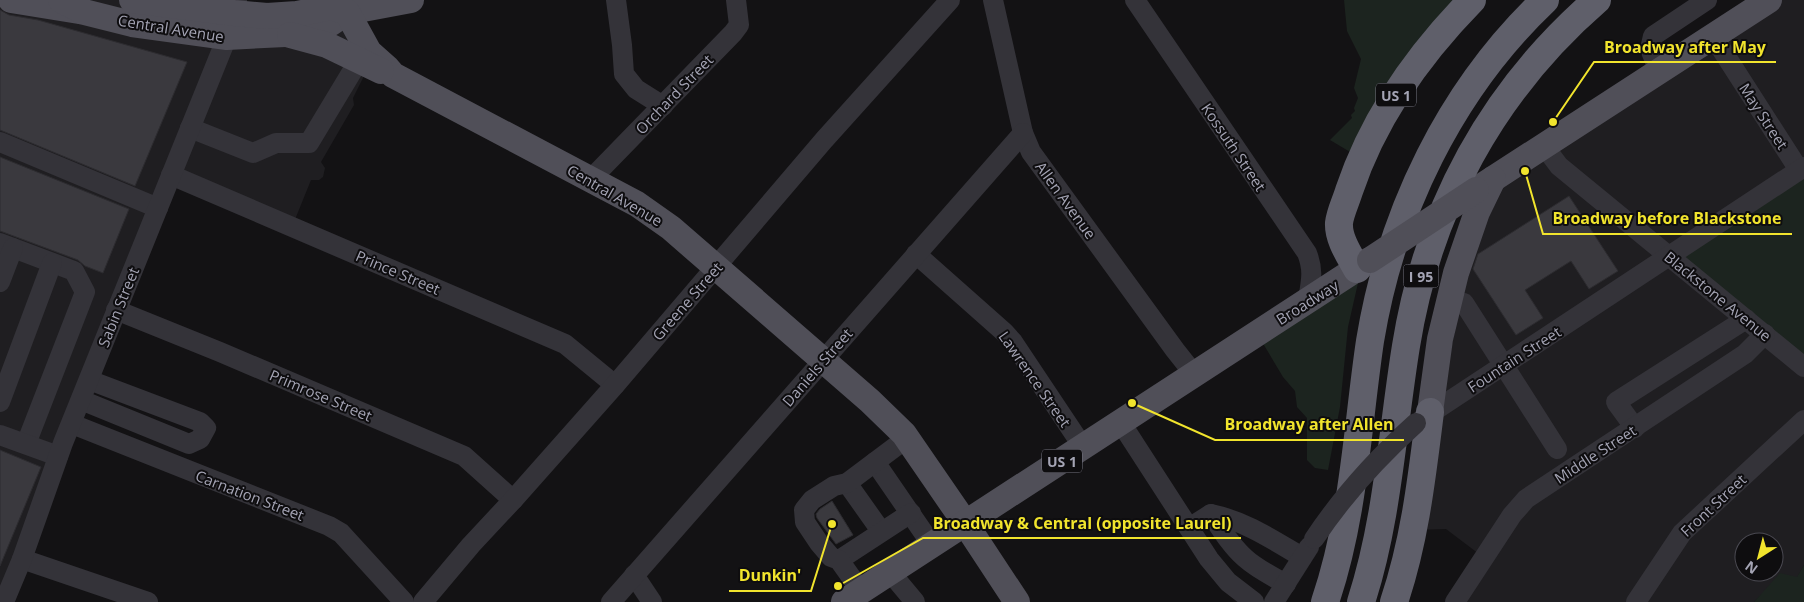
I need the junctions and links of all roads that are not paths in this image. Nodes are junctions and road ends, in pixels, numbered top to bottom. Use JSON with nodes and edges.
{"nodes":[{"id":1,"x":11,"y":0,"type":"edge"},
{"id":2,"x":61,"y":0,"type":"edge"},
{"id":3,"x":132,"y":0,"type":"edge"},
{"id":4,"x":411,"y":0,"type":"edge"},
{"id":5,"x":616,"y":0,"type":"edge"},
{"id":6,"x":736,"y":0,"type":"edge"},
{"id":7,"x":950,"y":0,"type":"edge"},
{"id":8,"x":993,"y":0,"type":"edge"},
{"id":9,"x":1135,"y":0,"type":"edge"},
{"id":10,"x":1472,"y":0,"type":"edge"},
{"id":11,"x":1545,"y":0,"type":"edge"},
{"id":12,"x":1598,"y":0,"type":"edge"},
{"id":13,"x":1708,"y":0,"type":"edge"},
{"id":14,"x":1769,"y":0,"type":"edge"},
{"id":15,"x":340,"y":6,"type":"edge"},
{"id":16,"x":84,"y":12,"type":"junction"},
{"id":17,"x":233,"y":17,"type":"edge"},
{"id":18,"x":285,"y":34,"type":"junction"},
{"id":19,"x":1713,"y":36,"type":"junction"},
{"id":20,"x":359,"y":60,"type":"junction"},
{"id":21,"x":1659,"y":71,"type":"junction"},
{"id":22,"x":393,"y":75,"type":"junction"},
{"id":23,"x":663,"y":106,"type":"junction"},
{"id":24,"x":190,"y":128,"type":"junction"},
{"id":25,"x":1023,"y":133,"type":"junction"},
{"id":26,"x":0,"y":142,"type":"edge"},
{"id":27,"x":1544,"y":146,"type":"junction"},
{"id":28,"x":1802,"y":168,"type":"edge"},
{"id":29,"x":171,"y":175,"type":"junction"},
{"id":30,"x":590,"y":180,"type":"junction"},
{"id":31,"x":1484,"y":185,"type":"junction"},
{"id":32,"x":158,"y":208,"type":"junction"},
{"id":33,"x":6,"y":246,"type":"edge"},
{"id":34,"x":916,"y":254,"type":"junction"},
{"id":35,"x":1669,"y":256,"type":"junction"},
{"id":36,"x":52,"y":263,"type":"junction"},
{"id":37,"x":1363,"y":264,"type":"junction"},
{"id":38,"x":716,"y":268,"type":"junction"},
{"id":39,"x":0,"y":282,"type":"edge"},
{"id":40,"x":1308,"y":300,"type":"junction"},
{"id":41,"x":1464,"y":304,"type":"dead end"},
{"id":42,"x":116,"y":310,"type":"junction"},
{"id":43,"x":1746,"y":319,"type":"junction"},
{"id":44,"x":1765,"y":334,"type":"junction"},
{"id":45,"x":823,"y":361,"type":"junction"},
{"id":46,"x":1505,"y":365,"type":"junction"},
{"id":47,"x":1804,"y":367,"type":"edge"},
{"id":48,"x":1663,"y":372,"type":"junction"},
{"id":49,"x":1194,"y":374,"type":"junction"},
{"id":50,"x":89,"y":380,"type":"junction"},
{"id":51,"x":615,"y":385,"type":"junction"},
{"id":52,"x":1680,"y":397,"type":"junction"},
{"id":53,"x":81,"y":400,"type":"junction"},
{"id":54,"x":0,"y":402,"type":"edge"},
{"id":55,"x":1423,"y":418,"type":"junction"},
{"id":56,"x":1804,"y":420,"type":"edge"},
{"id":57,"x":1121,"y":422,"type":"junction"},
{"id":58,"x":72,"y":424,"type":"junction"},
{"id":59,"x":1635,"y":428,"type":"junction"},
{"id":60,"x":0,"y":435,"type":"edge"},
{"id":61,"x":907,"y":438,"type":"junction"},
{"id":62,"x":26,"y":444,"type":"junction"},
{"id":63,"x":1083,"y":447,"type":"junction"},
{"id":64,"x":1557,"y":449,"type":"dead end"},
{"id":65,"x":58,"y":456,"type":"junction"},
{"id":66,"x":875,"y":462,"type":"junction"},
{"id":67,"x":847,"y":483,"type":"junction"},
{"id":68,"x":513,"y":500,"type":"junction"},
{"id":69,"x":911,"y":513,"type":"junction"},
{"id":70,"x":1211,"y":514,"type":"junction"},
{"id":71,"x":966,"y":524,"type":"junction"},
{"id":72,"x":1189,"y":528,"type":"junction"},
{"id":73,"x":881,"y":531,"type":"junction"},
{"id":74,"x":932,"y":545,"type":"junction"},
{"id":75,"x":1302,"y":557,"type":"junction"},
{"id":76,"x":22,"y":559,"type":"junction"},
{"id":77,"x":839,"y":560,"type":"junction"},
{"id":78,"x":890,"y":572,"type":"junction"},
{"id":79,"x":634,"y":575,"type":"junction"},
{"id":80,"x":1286,"y":584,"type":"junction"},
{"id":81,"x":852,"y":597,"type":"edge"},
{"id":82,"x":1011,"y":600,"type":"edge"},
{"id":83,"x":4,"y":602,"type":"edge"},
{"id":84,"x":148,"y":602,"type":"edge"},
{"id":85,"x":404,"y":602,"type":"edge"},
{"id":86,"x":423,"y":602,"type":"edge"},
{"id":87,"x":611,"y":602,"type":"edge"},
{"id":88,"x":652,"y":602,"type":"edge"},
{"id":89,"x":915,"y":602,"type":"edge"},
{"id":90,"x":1254,"y":602,"type":"edge"},
{"id":91,"x":1274,"y":602,"type":"edge"},
{"id":92,"x":1325,"y":602,"type":"edge"},
{"id":93,"x":1361,"y":602,"type":"edge"},
{"id":94,"x":1394,"y":602,"type":"edge"},
{"id":95,"x":1455,"y":602,"type":"edge"},
{"id":96,"x":1636,"y":602,"type":"edge"}],
"edges":[{"from":1,"to":16,"type":"main road"},
{"from":2,"to":16,"type":"main road","name":"Central Avenue"},
{"from":3,"to":17,"type":"main road","name":"Central Avenue"},
{"from":4,"to":15,"type":"main road"},
{"from":5,"to":23,"type":"street"},
{"from":6,"to":23,"type":"street","name":"Orchard Street"},
{"from":7,"to":38,"type":"street","name":"Greene Street"},
{"from":8,"to":25,"type":"street","name":"Allen Avenue"},
{"from":9,"to":40,"type":"street","name":"Kossuth Street"},
{"from":10,"to":37,"type":"highway","number":"US 1"},
{"from":11,"to":92,"type":"highway","number":"I 95"},
{"from":12,"to":93,"type":"highway","number":"I 95"},
{"from":13,"to":21,"type":"street"},
{"from":14,"to":19,"type":"main road","name":"Broadway","number":"US 1"},
{"from":15,"to":17,"type":"main road","name":"Central Avenue"},
{"from":15,"to":18,"type":"main road"},
{"from":15,"to":22,"type":"main road","name":"Central Avenue"},
{"from":16,"to":17,"type":"main road","name":"Central Avenue"},
{"from":17,"to":18,"type":"main road","name":"Central Avenue"},
{"from":17,"to":24,"type":"street","name":"Sabin Street"},
{"from":18,"to":20,"type":"main road"},
{"from":19,"to":21,"type":"main road","name":"Broadway","number":"US 1"},
{"from":19,"to":28,"type":"street","name":"May Street"},
{"from":20,"to":22,"type":"main road"},
{"from":20,"to":24,"type":"street"},
{"from":21,"to":27,"type":"main road","name":"Broadway","number":"US 1"},
{"from":22,"to":30,"type":"main road","name":"Central Avenue"},
{"from":23,"to":30,"type":"street","name":"Orchard Street"},
{"from":24,"to":29,"type":"street","name":"Sabin Street"},
{"from":25,"to":34,"type":"street","name":"Daniels Street"},
{"from":25,"to":49,"type":"street","name":"Allen Avenue"},
{"from":26,"to":32,"type":"street"},
{"from":27,"to":31,"type":"main road","name":"Broadway","number":"US 1"},
{"from":27,"to":35,"type":"street","name":"Blackstone Avenue"},
{"from":28,"to":35,"type":"street","name":"Fountain Street"},
{"from":29,"to":32,"type":"street","name":"Sabin Street"},
{"from":29,"to":51,"type":"street","name":"Prince Street"},
{"from":30,"to":38,"type":"main road","name":"Central Avenue"},
{"from":31,"to":37,"type":"main road","name":"Broadway","number":"US 1","bridge":true},
{"from":31,"to":55,"type":"main road"},
{"from":32,"to":42,"type":"street","name":"Sabin Street"},
{"from":33,"to":36,"type":"street"},
{"from":33,"to":39,"type":"street"},
{"from":34,"to":45,"type":"street","name":"Daniels Street"},
{"from":34,"to":63,"type":"street","name":"Lawrence Street"},
{"from":35,"to":43,"type":"street","name":"Blackstone Avenue"},
{"from":35,"to":46,"type":"street","name":"Fountain Street"},
{"from":36,"to":54,"type":"street"},
{"from":36,"to":62,"type":"street"},
{"from":37,"to":40,"type":"main road","name":"Broadway","number":"US 1"},
{"from":38,"to":45,"type":"main road","name":"Central Avenue"},
{"from":38,"to":51,"type":"street","name":"Greene Street"},
{"from":40,"to":49,"type":"main road","name":"Broadway","number":"US 1"},
{"from":41,"to":46,"type":"street"},
{"from":42,"to":50,"type":"street","name":"Sabin Street"},
{"from":42,"to":68,"type":"street","name":"Primrose Street"},
{"from":43,"to":44,"type":"street","name":"Blackstone Avenue"},
{"from":43,"to":48,"type":"street"},
{"from":44,"to":47,"type":"street","name":"Blackstone Avenue"},
{"from":44,"to":52,"type":"street","name":"Middle Street"},
{"from":45,"to":61,"type":"main road","name":"Central Avenue"},
{"from":45,"to":79,"type":"street","name":"Daniels Street"},
{"from":46,"to":55,"type":"street","name":"Fountain Street"},
{"from":46,"to":64,"type":"street"},
{"from":48,"to":52,"type":"street"},
{"from":48,"to":59,"type":"street"},
{"from":49,"to":57,"type":"main road","name":"Broadway","number":"US 1"},
{"from":50,"to":53,"type":"street","name":"Sabin Street"},
{"from":50,"to":53,"type":"street"},
{"from":51,"to":68,"type":"street","name":"Greene Street"},
{"from":52,"to":59,"type":"street","name":"Middle Street"},
{"from":53,"to":58,"type":"street","name":"Sabin Street"},
{"from":55,"to":75,"type":"street","name":"Fountain Street","bridge":true},
{"from":55,"to":94,"type":"highway"},
{"from":56,"to":96,"type":"street","name":"Front Street"},
{"from":57,"to":63,"type":"main road","name":"Broadway","number":"US 1"},
{"from":57,"to":72,"type":"street"},
{"from":58,"to":65,"type":"street","name":"Sabin Street"},
{"from":58,"to":85,"type":"street","name":"Carnation Street"},
{"from":59,"to":95,"type":"street","name":"Middle Street"},
{"from":60,"to":62,"type":"street"},
{"from":61,"to":66,"type":"street"},
{"from":61,"to":71,"type":"main road","name":"Central Avenue"},
{"from":62,"to":65,"type":"street"},
{"from":63,"to":71,"type":"main road","name":"Broadway","number":"US 1"},
{"from":65,"to":76,"type":"street","name":"Sabin Street"},
{"from":66,"to":67,"type":"street"},
{"from":66,"to":69,"type":"street"},
{"from":67,"to":73,"type":"street"},
{"from":67,"to":77,"type":"street"},
{"from":68,"to":86,"type":"street","name":"Greene Street"},
{"from":69,"to":73,"type":"street"},
{"from":69,"to":74,"type":"street"},
{"from":70,"to":72,"type":"street"},
{"from":70,"to":75,"type":"street"},
{"from":70,"to":80,"type":"street"},
{"from":71,"to":74,"type":"main road","name":"Broadway","number":"US 1"},
{"from":71,"to":82,"type":"main road","name":"Central Avenue"},
{"from":72,"to":90,"type":"street"},
{"from":73,"to":77,"type":"street"},
{"from":74,"to":78,"type":"main road","name":"Broadway","number":"US 1"},
{"from":75,"to":80,"type":"street","name":"Fountain Street"},
{"from":76,"to":83,"type":"street","name":"Sabin Street"},
{"from":76,"to":84,"type":"street"},
{"from":77,"to":81,"type":"street"},
{"from":78,"to":81,"type":"main road","name":"Broadway","number":"US 1"},
{"from":78,"to":89,"type":"street"},
{"from":79,"to":87,"type":"street","name":"Daniels Street"},
{"from":79,"to":88,"type":"street"},
{"from":80,"to":91,"type":"street","name":"Fountain Street"}]}
